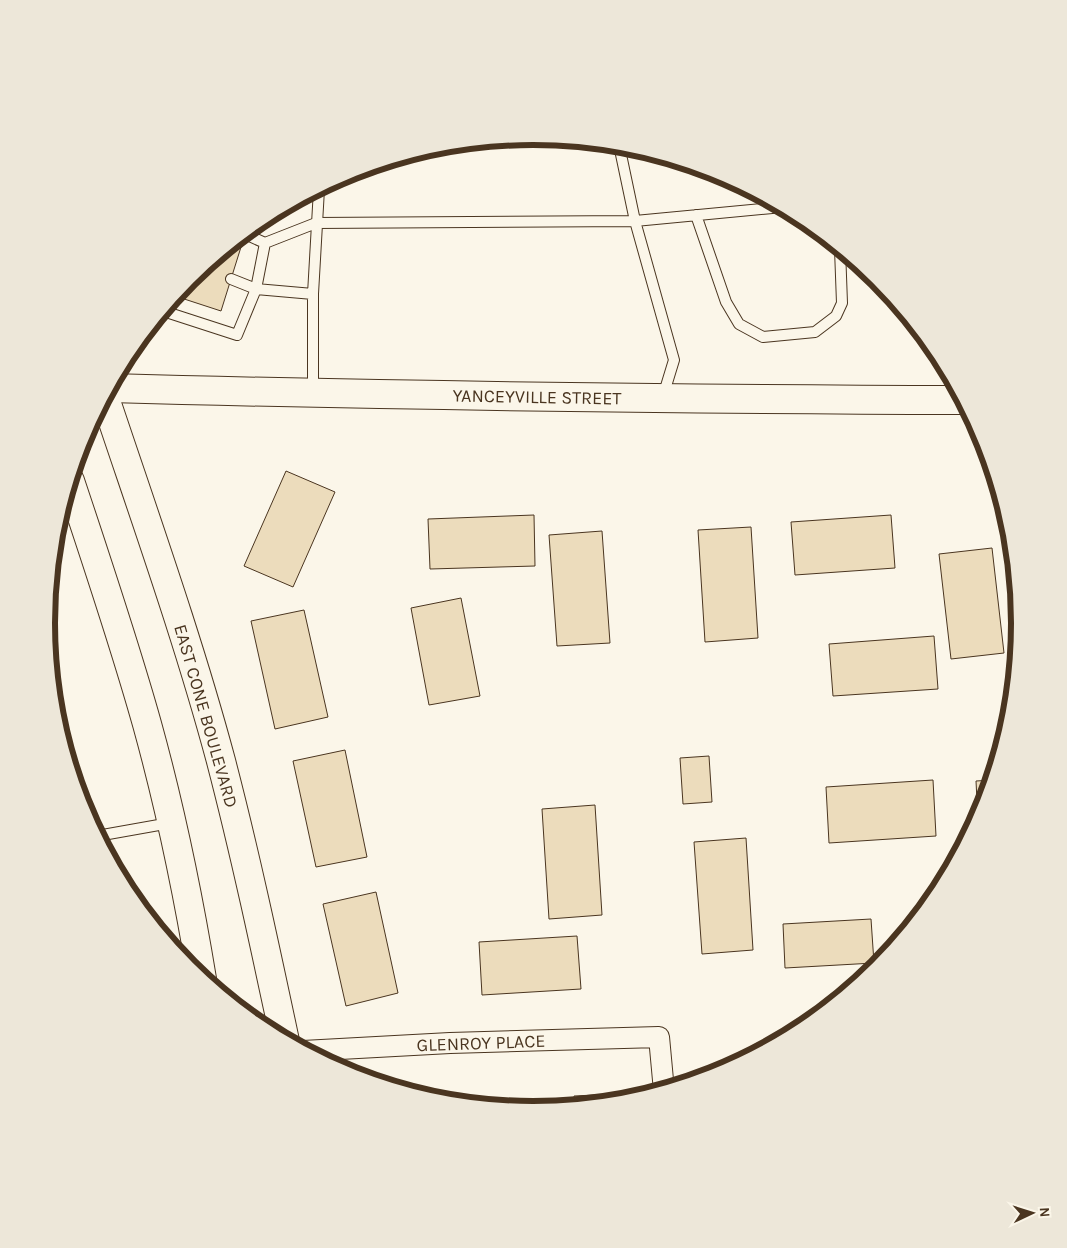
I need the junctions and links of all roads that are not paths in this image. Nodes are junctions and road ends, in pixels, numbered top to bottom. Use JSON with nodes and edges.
{"nodes":[{"id":1,"x":622,"y":154,"type":"edge"},
{"id":2,"x":318,"y":197,"type":"edge"},
{"id":3,"x":770,"y":208,"type":"edge"},
{"id":4,"x":696,"y":215,"type":"junction"},
{"id":5,"x":635,"y":221,"type":"junction"},
{"id":6,"x":316,"y":222,"type":"junction"},
{"id":7,"x":252,"y":237,"type":"edge"},
{"id":8,"x":265,"y":243,"type":"junction"},
{"id":9,"x":840,"y":257,"type":"edge"},
{"id":10,"x":231,"y":279,"type":"dead end"},
{"id":11,"x":256,"y":289,"type":"junction"},
{"id":12,"x":313,"y":294,"type":"junction"},
{"id":13,"x":170,"y":313,"type":"edge"},
{"id":14,"x":117,"y":388,"type":"edge"},
{"id":15,"x":313,"y":393,"type":"junction"},
{"id":16,"x":662,"y":399,"type":"junction"},
{"id":17,"x":956,"y":400,"type":"edge"},
{"id":18,"x":108,"y":406,"type":"edge"},
{"id":19,"x":74,"y":492,"type":"edge"},
{"id":20,"x":171,"y":822,"type":"junction"},
{"id":21,"x":103,"y":835,"type":"edge"},
{"id":22,"x":200,"y":967,"type":"edge"},
{"id":23,"x":283,"y":1031,"type":"edge"},
{"id":24,"x":317,"y":1050,"type":"edge"},
{"id":25,"x":663,"y":1084,"type":"edge"}],
"edges":[{"from":1,"to":5,"type":"lane"},
{"from":2,"to":6,"type":"lane"},
{"from":3,"to":4,"type":"lane"},
{"from":4,"to":5,"type":"lane"},
{"from":4,"to":9,"type":"lane"},
{"from":5,"to":6,"type":"lane"},
{"from":5,"to":16,"type":"lane"},
{"from":6,"to":8,"type":"lane"},
{"from":6,"to":12,"type":"lane"},
{"from":7,"to":8,"type":"lane"},
{"from":8,"to":11,"type":"lane"},
{"from":10,"to":11,"type":"lane"},
{"from":11,"to":12,"type":"lane"},
{"from":11,"to":13,"type":"lane"},
{"from":12,"to":15,"type":"lane"},
{"from":14,"to":15,"type":"main road","name":"YANCEYVILLE STREET"},
{"from":15,"to":16,"type":"main road","name":"YANCEYVILLE STREET"},
{"from":16,"to":17,"type":"main road","name":"YANCEYVILLE STREET"},
{"from":18,"to":23,"type":"main road","name":"EAST CONE BOULEVARD"},
{"from":19,"to":20,"type":"main road"},
{"from":20,"to":21,"type":"lane"},
{"from":20,"to":22,"type":"main road"},
{"from":24,"to":25,"type":"street","name":"GLENROY PLACE"}]}
